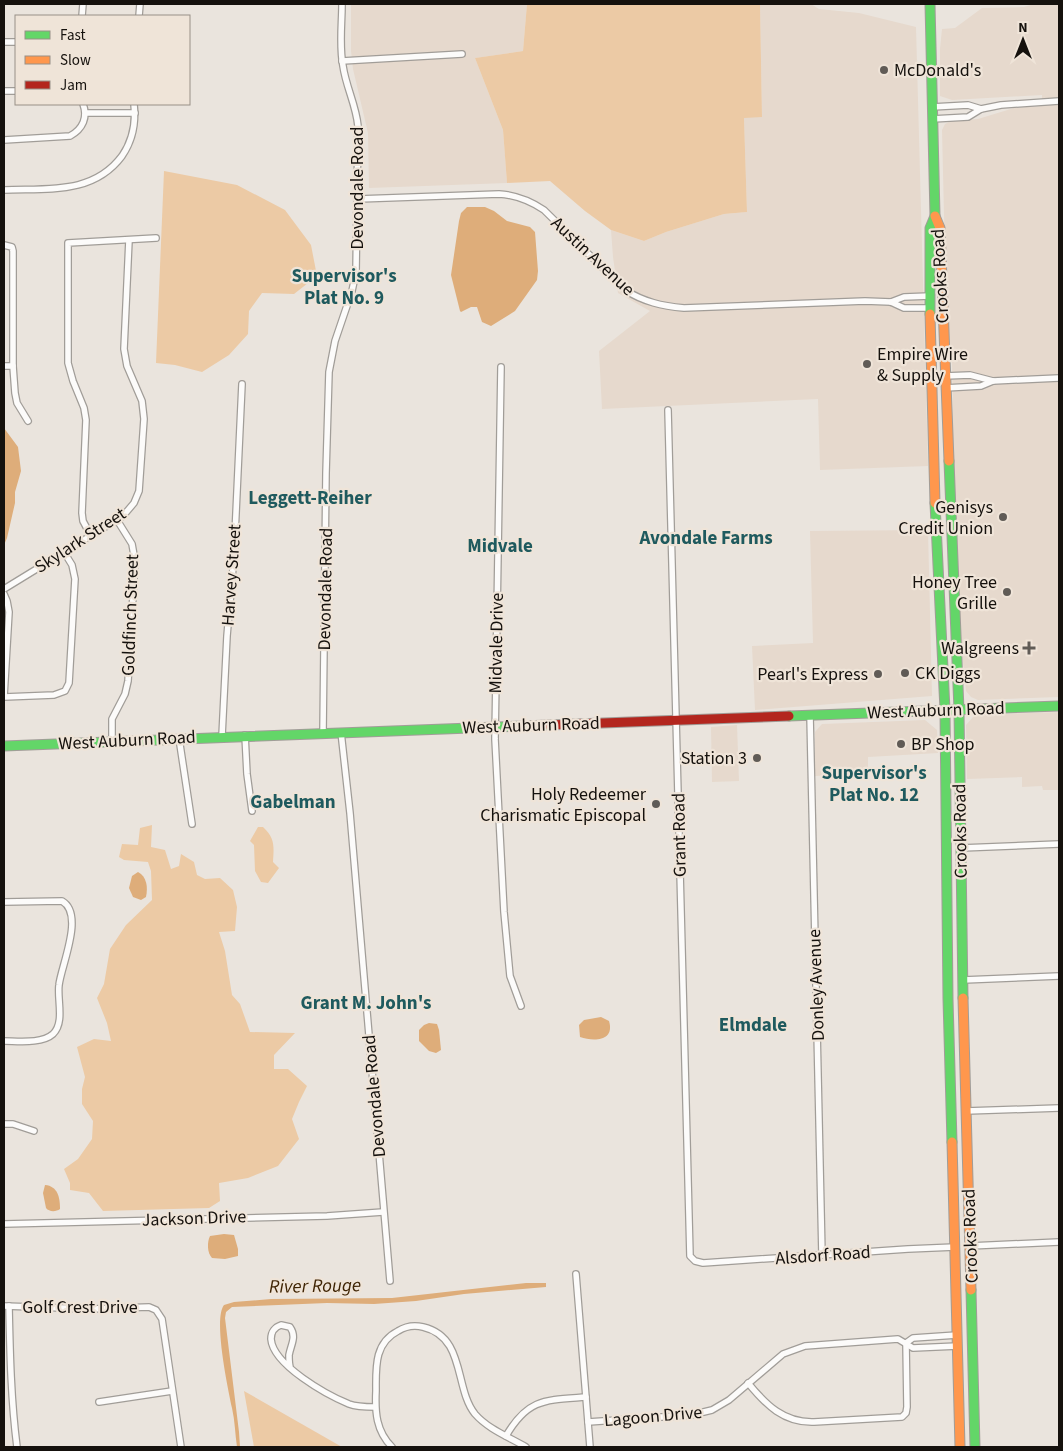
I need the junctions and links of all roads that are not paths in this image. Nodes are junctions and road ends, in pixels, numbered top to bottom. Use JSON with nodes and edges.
{"nodes":[{"id":1,"x":342,"y":4,"type":"edge"},
{"id":2,"x":930,"y":4,"type":"edge"},
{"id":3,"x":462,"y":54,"type":"dead end"},
{"id":4,"x":342,"y":61,"type":"junction"},
{"id":5,"x":1059,"y":101,"type":"edge"},
{"id":6,"x":83,"y":105,"type":"edge"},
{"id":7,"x":134,"y":105,"type":"edge"},
{"id":8,"x":932,"y":107,"type":"junction"},
{"id":9,"x":981,"y":109,"type":"junction"},
{"id":10,"x":86,"y":113,"type":"junction"},
{"id":11,"x":135,"y":113,"type":"junction"},
{"id":12,"x":932,"y":119,"type":"junction"},
{"id":13,"x":4,"y":140,"type":"edge"},
{"id":14,"x":4,"y":190,"type":"edge"},
{"id":15,"x":358,"y":199,"type":"junction"},
{"id":16,"x":935,"y":216,"type":"junction"},
{"id":17,"x":156,"y":238,"type":"dead end"},
{"id":18,"x":130,"y":240,"type":"junction"},
{"id":19,"x":4,"y":245,"type":"edge"},
{"id":20,"x":930,"y":296,"type":"junction"},
{"id":21,"x":891,"y":302,"type":"junction"},
{"id":22,"x":930,"y":308,"type":"junction"},
{"id":23,"x":943,"y":309,"type":"junction"},
{"id":24,"x":4,"y":366,"type":"edge"},
{"id":25,"x":13,"y":366,"type":"junction"},
{"id":26,"x":501,"y":367,"type":"dead end"},
{"id":27,"x":931,"y":376,"type":"junction"},
{"id":28,"x":945,"y":376,"type":"junction"},
{"id":29,"x":1059,"y":378,"type":"edge"},
{"id":30,"x":993,"y":381,"type":"junction"},
{"id":31,"x":242,"y":384,"type":"dead end"},
{"id":32,"x":945,"y":388,"type":"junction"},
{"id":33,"x":668,"y":410,"type":"dead end"},
{"id":34,"x":28,"y":421,"type":"dead end"},
{"id":35,"x":933,"y":428,"type":"junction"},
{"id":36,"x":947,"y":437,"type":"junction"},
{"id":37,"x":117,"y":520,"type":"junction"},
{"id":38,"x":90,"y":536,"type":"junction"},
{"id":39,"x":64,"y":552,"type":"junction"},
{"id":40,"x":938,"y":554,"type":"junction"},
{"id":41,"x":953,"y":564,"type":"junction"},
{"id":42,"x":4,"y":589,"type":"edge"},
{"id":43,"x":4,"y":594,"type":"edge"},
{"id":44,"x":944,"y":676,"type":"junction"},
{"id":45,"x":958,"y":682,"type":"junction"},
{"id":46,"x":4,"y":696,"type":"edge"},
{"id":47,"x":1059,"y":706,"type":"edge"},
{"id":48,"x":945,"y":710,"type":"junction"},
{"id":49,"x":959,"y":710,"type":"junction"},
{"id":50,"x":810,"y":715,"type":"junction"},
{"id":51,"x":677,"y":720,"type":"junction"},
{"id":52,"x":495,"y":727,"type":"junction"},
{"id":53,"x":341,"y":732,"type":"junction"},
{"id":54,"x":323,"y":733,"type":"junction"},
{"id":55,"x":245,"y":735,"type":"junction"},
{"id":56,"x":222,"y":736,"type":"junction"},
{"id":57,"x":945,"y":736,"type":"junction"},
{"id":58,"x":179,"y":738,"type":"junction"},
{"id":59,"x":112,"y":742,"type":"junction"},
{"id":60,"x":960,"y":744,"type":"junction"},
{"id":61,"x":4,"y":746,"type":"edge"},
{"id":62,"x":252,"y":811,"type":"dead end"},
{"id":63,"x":192,"y":824,"type":"dead end"},
{"id":64,"x":946,"y":839,"type":"junction"},
{"id":65,"x":1059,"y":844,"type":"edge"},
{"id":66,"x":961,"y":848,"type":"junction"},
{"id":67,"x":947,"y":893,"type":"junction"},
{"id":68,"x":961,"y":899,"type":"junction"},
{"id":69,"x":4,"y":902,"type":"edge"},
{"id":70,"x":1059,"y":976,"type":"edge"},
{"id":71,"x":963,"y":980,"type":"junction"},
{"id":72,"x":521,"y":1006,"type":"dead end"},
{"id":73,"x":4,"y":1041,"type":"edge"},
{"id":74,"x":951,"y":1105,"type":"junction"},
{"id":75,"x":1059,"y":1108,"type":"edge"},
{"id":76,"x":966,"y":1112,"type":"junction"},
{"id":77,"x":4,"y":1124,"type":"edge"},
{"id":78,"x":34,"y":1131,"type":"dead end"},
{"id":79,"x":953,"y":1183,"type":"junction"},
{"id":80,"x":969,"y":1191,"type":"junction"},
{"id":81,"x":383,"y":1212,"type":"junction"},
{"id":82,"x":4,"y":1224,"type":"edge"},
{"id":83,"x":1059,"y":1242,"type":"edge"},
{"id":84,"x":970,"y":1246,"type":"junction"},
{"id":85,"x":955,"y":1248,"type":"junction"},
{"id":86,"x":822,"y":1255,"type":"junction"},
{"id":87,"x":692,"y":1259,"type":"joint"},
{"id":88,"x":576,"y":1274,"type":"dead end"},
{"id":89,"x":390,"y":1280,"type":"dead end"},
{"id":90,"x":6,"y":1306,"type":"edge"},
{"id":91,"x":958,"y":1335,"type":"junction"},
{"id":92,"x":906,"y":1343,"type":"junction"},
{"id":93,"x":958,"y":1346,"type":"junction"},
{"id":94,"x":290,"y":1367,"type":"junction"},
{"id":95,"x":958,"y":1371,"type":"junction"},
{"id":96,"x":973,"y":1379,"type":"junction"},
{"id":97,"x":748,"y":1383,"type":"junction"},
{"id":98,"x":172,"y":1391,"type":"junction"},
{"id":99,"x":586,"y":1397,"type":"junction"},
{"id":100,"x":99,"y":1402,"type":"dead end"},
{"id":101,"x":375,"y":1407,"type":"junction"},
{"id":102,"x":588,"y":1422,"type":"junction"},
{"id":103,"x":506,"y":1436,"type":"junction"},
{"id":104,"x":17,"y":1447,"type":"edge"},
{"id":105,"x":181,"y":1447,"type":"edge"},
{"id":106,"x":392,"y":1447,"type":"edge"},
{"id":107,"x":526,"y":1447,"type":"edge"},
{"id":108,"x":590,"y":1447,"type":"edge"},
{"id":109,"x":960,"y":1447,"type":"edge"},
{"id":110,"x":975,"y":1447,"type":"edge"}],
"edges":[{"from":1,"to":4,"type":"street","name":"Devondale Road"},
{"from":2,"to":8,"type":"main road","name":"Crooks Road"},
{"from":3,"to":4,"type":"street"},
{"from":4,"to":15,"type":"street","name":"Devondale Road"},
{"from":5,"to":9,"type":"street"},
{"from":6,"to":10,"type":"street"},
{"from":7,"to":11,"type":"street"},
{"from":8,"to":9,"type":"street"},
{"from":8,"to":12,"type":"main road","name":"Crooks Road"},
{"from":9,"to":12,"type":"street"},
{"from":10,"to":11,"type":"street"},
{"from":10,"to":13,"type":"street"},
{"from":11,"to":14,"type":"street"},
{"from":12,"to":16,"type":"main road","name":"Crooks Road"},
{"from":15,"to":21,"type":"street","name":"Austin Avenue"},
{"from":15,"to":54,"type":"street","name":"Devondale Road"},
{"from":16,"to":20,"type":"main road","name":"Crooks Road"},
{"from":16,"to":23,"type":"main road","name":"Crooks Road"},
{"from":17,"to":18,"type":"street"},
{"from":18,"to":37,"type":"street","name":"Skylark Street"},
{"from":18,"to":38,"type":"street"},
{"from":19,"to":25,"type":"street"},
{"from":20,"to":21,"type":"street","name":"Austin Avenue"},
{"from":20,"to":22,"type":"main road","name":"Crooks Road"},
{"from":20,"to":23,"type":"main road"},
{"from":21,"to":22,"type":"street","name":"Austin Avenue"},
{"from":22,"to":27,"type":"main road","name":"Crooks Road"},
{"from":23,"to":28,"type":"main road","name":"Crooks Road"},
{"from":24,"to":25,"type":"street"},
{"from":25,"to":34,"type":"street"},
{"from":26,"to":52,"type":"street","name":"Midvale Drive"},
{"from":27,"to":32,"type":"main road"},
{"from":27,"to":35,"type":"main road","name":"Crooks Road"},
{"from":28,"to":30,"type":"street"},
{"from":28,"to":32,"type":"main road","name":"Crooks Road"},
{"from":29,"to":30,"type":"street"},
{"from":30,"to":32,"type":"street"},
{"from":31,"to":56,"type":"street","name":"Harvey Street"},
{"from":32,"to":36,"type":"main road","name":"Crooks Road"},
{"from":33,"to":51,"type":"street","name":"Grant Road"},
{"from":35,"to":36,"type":"main road"},
{"from":35,"to":40,"type":"main road","name":"Crooks Road"},
{"from":36,"to":41,"type":"main road","name":"Crooks Road"},
{"from":37,"to":38,"type":"street","name":"Skylark Street"},
{"from":37,"to":59,"type":"street","name":"Goldfinch Street"},
{"from":38,"to":39,"type":"street","name":"Skylark Street"},
{"from":39,"to":42,"type":"street","name":"Skylark Street"},
{"from":39,"to":46,"type":"street"},
{"from":40,"to":41,"type":"main road"},
{"from":40,"to":44,"type":"main road","name":"Crooks Road"},
{"from":41,"to":45,"type":"main road","name":"Crooks Road"},
{"from":43,"to":46,"type":"street"},
{"from":44,"to":45,"type":"main road"},
{"from":44,"to":48,"type":"main road","name":"Crooks Road"},
{"from":45,"to":49,"type":"main road","name":"Crooks Road"},
{"from":47,"to":49,"type":"main road","name":"West Auburn Road"},
{"from":48,"to":49,"type":"main road","name":"West Auburn Road"},
{"from":48,"to":50,"type":"main road","name":"West Auburn Road"},
{"from":48,"to":57,"type":"main road","name":"Crooks Road"},
{"from":49,"to":60,"type":"main road","name":"Crooks Road"},
{"from":50,"to":51,"type":"main road","name":"West Auburn Road"},
{"from":50,"to":86,"type":"street","name":"Donley Avenue"},
{"from":51,"to":52,"type":"main road","name":"West Auburn Road"},
{"from":51,"to":87,"type":"street","name":"Grant Road"},
{"from":52,"to":53,"type":"main road","name":"West Auburn Road"},
{"from":52,"to":72,"type":"street","name":"Midvale Drive"},
{"from":53,"to":54,"type":"main road","name":"West Auburn Road"},
{"from":53,"to":81,"type":"street","name":"Devondale Road"},
{"from":54,"to":55,"type":"main road","name":"West Auburn Road"},
{"from":55,"to":56,"type":"main road","name":"West Auburn Road"},
{"from":55,"to":62,"type":"street"},
{"from":56,"to":58,"type":"main road","name":"West Auburn Road"},
{"from":57,"to":60,"type":"main road"},
{"from":57,"to":64,"type":"main road","name":"Crooks Road"},
{"from":58,"to":59,"type":"main road","name":"West Auburn Road"},
{"from":58,"to":63,"type":"street"},
{"from":59,"to":61,"type":"main road","name":"West Auburn Road"},
{"from":60,"to":66,"type":"main road","name":"Crooks Road"},
{"from":64,"to":66,"type":"main road"},
{"from":64,"to":67,"type":"main road","name":"Crooks Road"},
{"from":65,"to":66,"type":"street"},
{"from":66,"to":68,"type":"main road","name":"Crooks Road"},
{"from":67,"to":68,"type":"main road"},
{"from":67,"to":74,"type":"main road","name":"Crooks Road"},
{"from":68,"to":71,"type":"main road","name":"Crooks Road"},
{"from":69,"to":73,"type":"street"},
{"from":70,"to":71,"type":"street"},
{"from":71,"to":76,"type":"main road","name":"Crooks Road"},
{"from":74,"to":76,"type":"main road"},
{"from":74,"to":79,"type":"main road","name":"Crooks Road"},
{"from":75,"to":76,"type":"street"},
{"from":76,"to":80,"type":"main road","name":"Crooks Road"},
{"from":77,"to":78,"type":"street"},
{"from":79,"to":80,"type":"main road"},
{"from":79,"to":85,"type":"main road","name":"Crooks Road"},
{"from":80,"to":84,"type":"main road","name":"Crooks Road"},
{"from":81,"to":82,"type":"street","name":"Jackson Drive"},
{"from":81,"to":89,"type":"street","name":"Devondale Road"},
{"from":83,"to":84,"type":"street"},
{"from":84,"to":96,"type":"main road","name":"Crooks Road"},
{"from":85,"to":86,"type":"street","name":"Alsdorf Road"},
{"from":85,"to":91,"type":"main road","name":"Crooks Road"},
{"from":86,"to":87,"type":"street","name":"Alsdorf Road"},
{"from":88,"to":99,"type":"street"},
{"from":90,"to":98,"type":"street","name":"Golf Crest Drive"},
{"from":90,"to":104,"type":"street"},
{"from":91,"to":92,"type":"street","name":"Lagoon Drive"},
{"from":91,"to":93,"type":"main road","name":"Crooks Road"},
{"from":92,"to":93,"type":"street","name":"Lagoon Drive"},
{"from":92,"to":97,"type":"street","name":"Lagoon Drive"},
{"from":92,"to":97,"type":"street"},
{"from":93,"to":95,"type":"main road","name":"Crooks Road"},
{"from":94,"to":94,"type":"street"},
{"from":94,"to":101,"type":"street"},
{"from":95,"to":96,"type":"main road"},
{"from":95,"to":109,"type":"main road","name":"Crooks Road"},
{"from":96,"to":110,"type":"main road","name":"Crooks Road"},
{"from":97,"to":102,"type":"street","name":"Lagoon Drive"},
{"from":98,"to":100,"type":"street"},
{"from":98,"to":105,"type":"street"},
{"from":99,"to":102,"type":"street"},
{"from":99,"to":103,"type":"street"},
{"from":101,"to":103,"type":"street"},
{"from":101,"to":106,"type":"street"},
{"from":102,"to":108,"type":"street"},
{"from":103,"to":107,"type":"street"}]}
